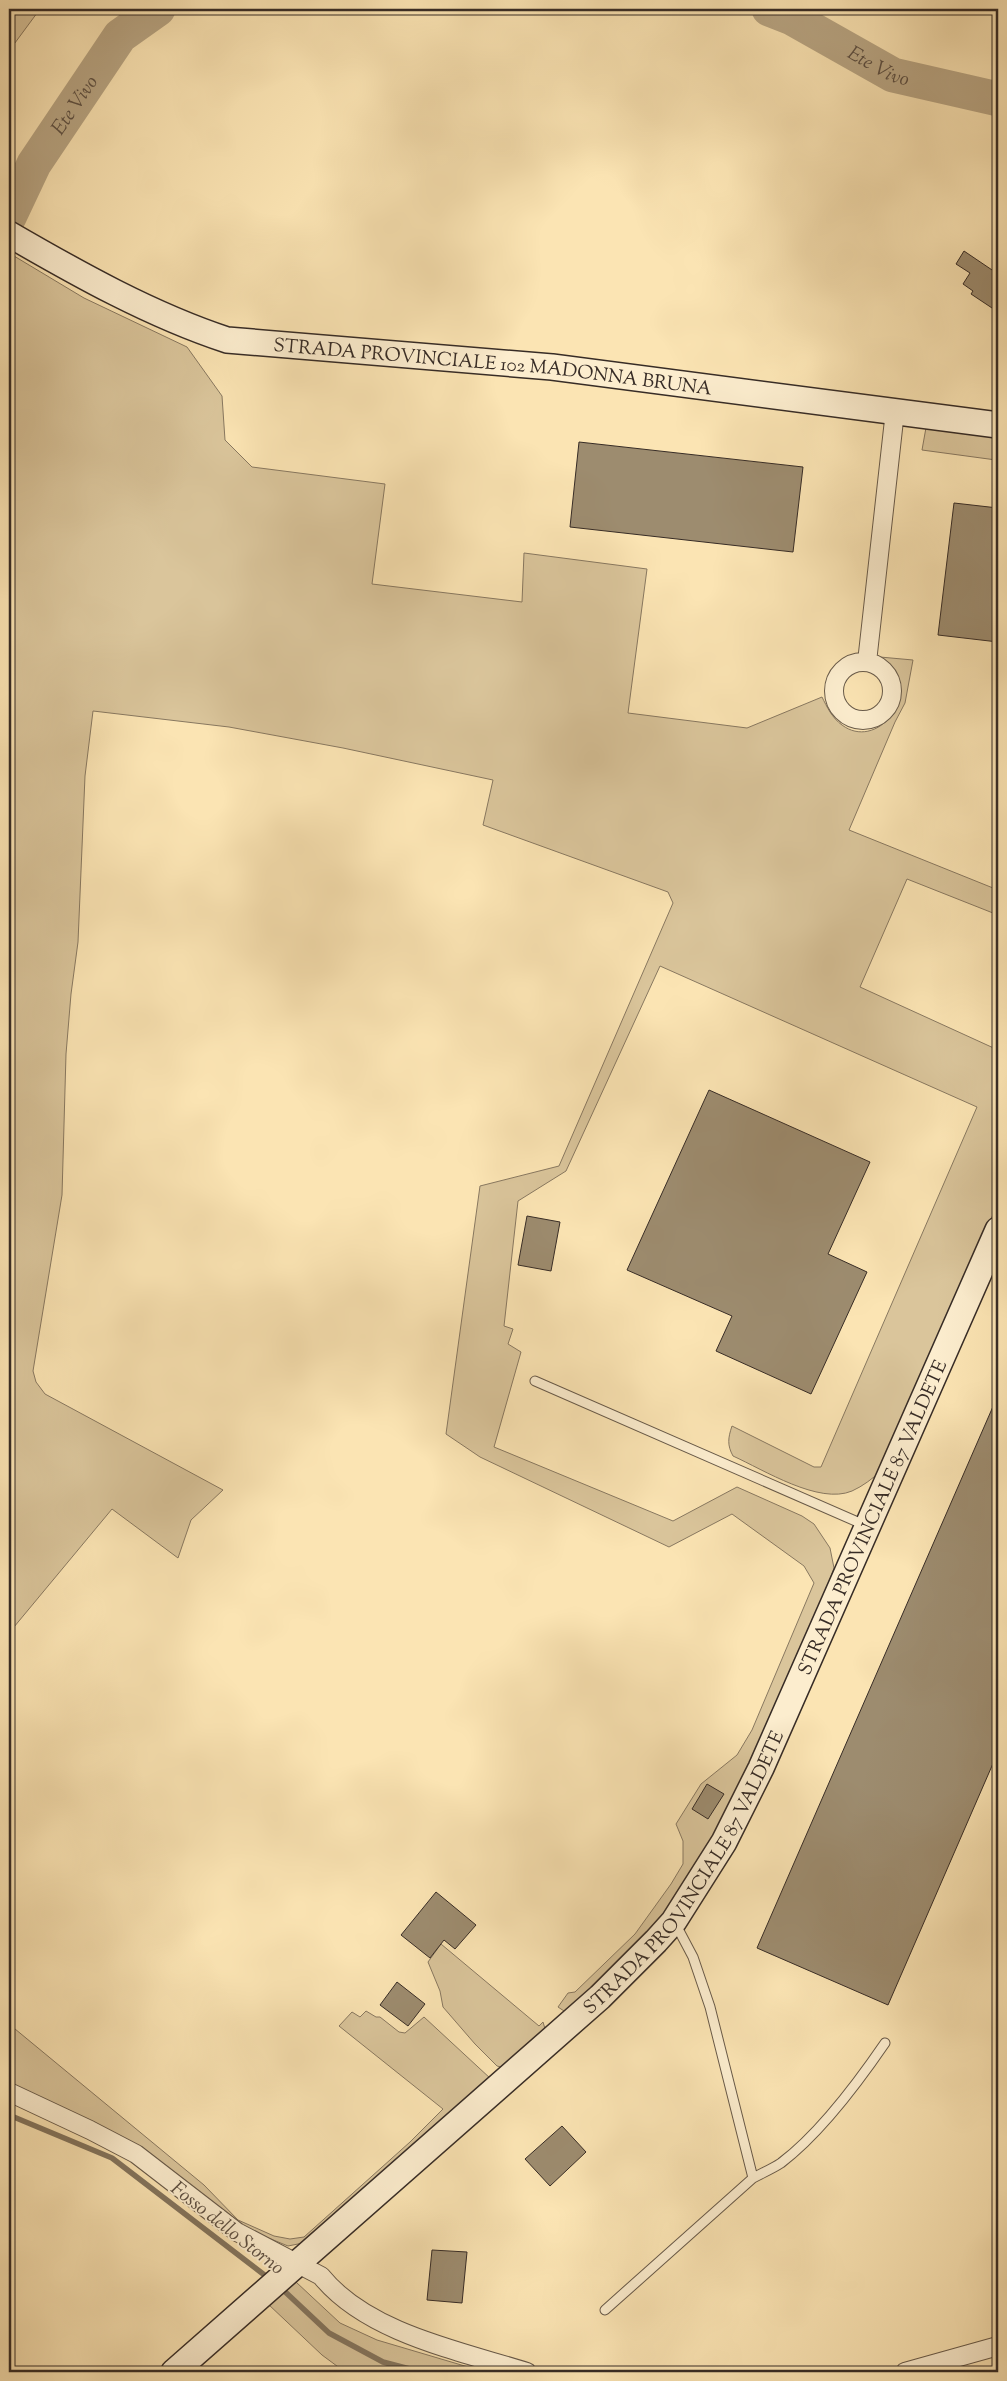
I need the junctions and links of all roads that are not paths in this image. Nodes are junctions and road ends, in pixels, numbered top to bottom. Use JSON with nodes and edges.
{"nodes":[{"id":1,"x":9,"y":234,"type":"edge"},
{"id":2,"x":895,"y":411,"type":"junction"},
{"id":3,"x":998,"y":425,"type":"edge"},
{"id":4,"x":867,"y":662,"type":"dead end"},
{"id":5,"x":998,"y":1230,"type":"edge"},
{"id":6,"x":535,"y":1381,"type":"dead end"},
{"id":7,"x":867,"y":1526,"type":"junction"},
{"id":8,"x":674,"y":1921,"type":"junction"},
{"id":9,"x":885,"y":2043,"type":"dead end"},
{"id":10,"x":9,"y":2092,"type":"edge"},
{"id":11,"x":753,"y":2178,"type":"junction"},
{"id":12,"x":290,"y":2268,"type":"junction"},
{"id":13,"x":605,"y":2310,"type":"dead end"},
{"id":14,"x":998,"y":2346,"type":"edge"},
{"id":15,"x":174,"y":2372,"type":"edge"},
{"id":16,"x":527,"y":2372,"type":"edge"},
{"id":17,"x":905,"y":2372,"type":"edge"}],
"edges":[{"from":1,"to":2,"type":"main road","name":"STRADA PROVINCIALE 102 MADONNA BRUNA"},
{"from":2,"to":3,"type":"main road","name":"STRADA PROVINCIALE 102 MADONNA BRUNA"},
{"from":2,"to":4,"type":"street"},
{"from":5,"to":7,"type":"main road","name":"STRADA PROVINCIALE 87 VALDETE"},
{"from":6,"to":7,"type":"lane"},
{"from":7,"to":8,"type":"main road","name":"STRADA PROVINCIALE 87 VALDETE"},
{"from":8,"to":11,"type":"lane"},
{"from":8,"to":12,"type":"main road","name":"STRADA PROVINCIALE 87 VALDETE"},
{"from":9,"to":11,"type":"lane"},
{"from":10,"to":12,"type":"street"},
{"from":11,"to":13,"type":"lane"},
{"from":12,"to":15,"type":"main road","name":"STRADA PROVINCIALE 87 VALDETE"},
{"from":12,"to":16,"type":"street"},
{"from":14,"to":17,"type":"street"}]}
